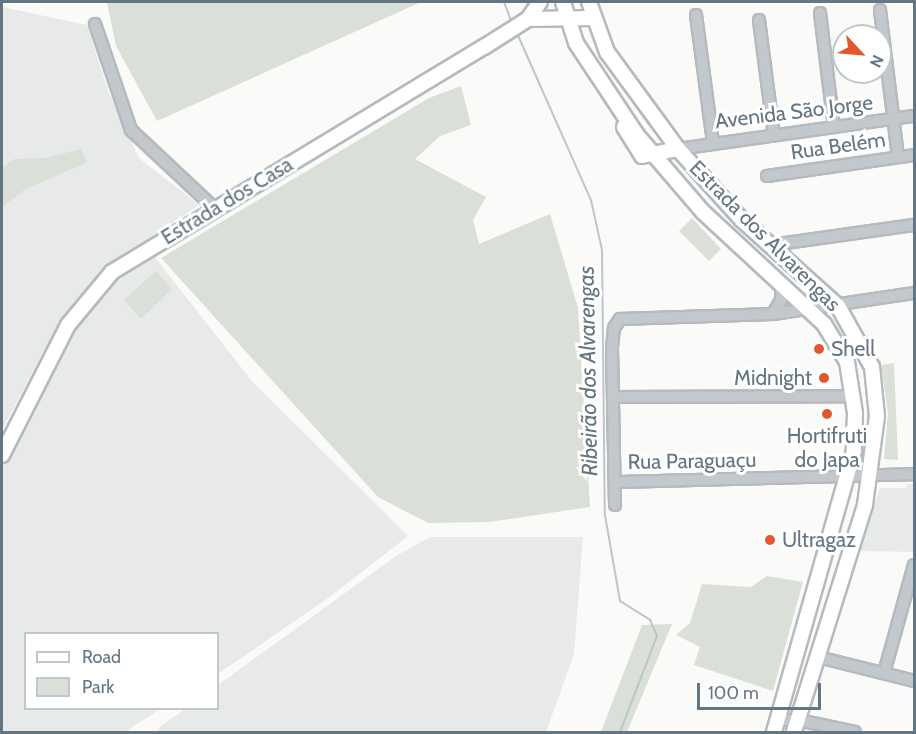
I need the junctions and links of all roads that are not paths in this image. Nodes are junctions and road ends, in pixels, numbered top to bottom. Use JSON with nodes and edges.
{"nodes":[{"id":1,"x":540,"y":2,"type":"edge"},
{"id":2,"x":563,"y":2,"type":"edge"},
{"id":3,"x":589,"y":2,"type":"edge"},
{"id":4,"x":880,"y":10,"type":"dead end"},
{"id":5,"x":820,"y":13,"type":"dead end"},
{"id":6,"x":696,"y":15,"type":"dead end"},
{"id":7,"x":567,"y":17,"type":"junction"},
{"id":8,"x":544,"y":18,"type":"junction"},
{"id":9,"x":593,"y":18,"type":"junction"},
{"id":10,"x":759,"y":20,"type":"dead end"},
{"id":11,"x":524,"y":21,"type":"junction"},
{"id":12,"x":95,"y":24,"type":"dead end"},
{"id":13,"x":572,"y":35,"type":"junction"},
{"id":14,"x":915,"y":116,"type":"edge"},
{"id":15,"x":894,"y":119,"type":"junction"},
{"id":16,"x":834,"y":127,"type":"junction"},
{"id":17,"x":774,"y":135,"type":"junction"},
{"id":18,"x":713,"y":142,"type":"junction"},
{"id":19,"x":678,"y":149,"type":"junction"},
{"id":20,"x":915,"y":155,"type":"edge"},
{"id":21,"x":655,"y":156,"type":"junction"},
{"id":22,"x":898,"y":157,"type":"junction"},
{"id":23,"x":767,"y":176,"type":"dead end"},
{"id":24,"x":214,"y":208,"type":"junction"},
{"id":25,"x":915,"y":225,"type":"edge"},
{"id":26,"x":771,"y":244,"type":"junction"},
{"id":27,"x":781,"y":287,"type":"junction"},
{"id":28,"x":915,"y":293,"type":"edge"},
{"id":29,"x":838,"y":306,"type":"junction"},
{"id":30,"x":809,"y":311,"type":"junction"},
{"id":31,"x":773,"y":314,"type":"junction"},
{"id":32,"x":853,"y":396,"type":"junction"},
{"id":33,"x":614,"y":397,"type":"junction"},
{"id":34,"x":2,"y":455,"type":"edge"},
{"id":35,"x":915,"y":474,"type":"edge"},
{"id":36,"x":871,"y":475,"type":"junction"},
{"id":37,"x":848,"y":477,"type":"junction"},
{"id":38,"x":615,"y":482,"type":"junction"},
{"id":39,"x":615,"y":506,"type":"dead end"},
{"id":40,"x":915,"y":565,"type":"edge"},
{"id":41,"x":818,"y":657,"type":"junction"},
{"id":42,"x":884,"y":674,"type":"junction"},
{"id":43,"x":915,"y":681,"type":"edge"},
{"id":44,"x":776,"y":726,"type":"edge"},
{"id":45,"x":796,"y":726,"type":"edge"},
{"id":46,"x":855,"y":732,"type":"edge"}],
"edges":[{"from":1,"to":11,"type":"main road"},
{"from":2,"to":7,"type":"main road","name":"Estrada dos Alvarengas"},
{"from":3,"to":9,"type":"main road","name":"Estrada dos Alvarengas"},
{"from":4,"to":15,"type":"street"},
{"from":5,"to":16,"type":"street"},
{"from":6,"to":18,"type":"street"},
{"from":7,"to":8,"type":"main road"},
{"from":7,"to":9,"type":"main road"},
{"from":7,"to":13,"type":"main road","name":"Estrada dos Alvarengas"},
{"from":8,"to":11,"type":"main road"},
{"from":8,"to":13,"type":"main road"},
{"from":9,"to":19,"type":"main road","name":"Estrada dos Alvarengas"},
{"from":10,"to":17,"type":"street"},
{"from":11,"to":24,"type":"main road","name":"Estrada dos Casa"},
{"from":12,"to":24,"type":"street"},
{"from":13,"to":21,"type":"main road","name":"Estrada dos Alvarengas"},
{"from":14,"to":15,"type":"street","name":"Avenida São Jorge"},
{"from":15,"to":16,"type":"street","name":"Avenida São Jorge"},
{"from":15,"to":22,"type":"street"},
{"from":16,"to":17,"type":"street","name":"Avenida São Jorge"},
{"from":17,"to":18,"type":"street","name":"Avenida São Jorge"},
{"from":18,"to":19,"type":"street","name":"Avenida São Jorge"},
{"from":19,"to":21,"type":"main road"},
{"from":19,"to":26,"type":"main road","name":"Estrada dos Alvarengas"},
{"from":20,"to":22,"type":"street","name":"Rua Belém"},
{"from":21,"to":27,"type":"main road","name":"Estrada dos Alvarengas"},
{"from":22,"to":23,"type":"street","name":"Rua Belém"},
{"from":24,"to":34,"type":"main road","name":"Estrada dos Casa"},
{"from":25,"to":26,"type":"street"},
{"from":26,"to":29,"type":"main road","name":"Estrada dos Alvarengas"},
{"from":27,"to":30,"type":"main road","name":"Estrada dos Alvarengas"},
{"from":27,"to":31,"type":"street"},
{"from":28,"to":29,"type":"street"},
{"from":29,"to":30,"type":"street"},
{"from":29,"to":36,"type":"main road","name":"Estrada dos Alvarengas"},
{"from":30,"to":31,"type":"street"},
{"from":30,"to":32,"type":"main road","name":"Estrada dos Alvarengas"},
{"from":31,"to":33,"type":"street"},
{"from":32,"to":33,"type":"street"},
{"from":32,"to":37,"type":"main road","name":"Estrada dos Alvarengas"},
{"from":33,"to":38,"type":"street"},
{"from":35,"to":36,"type":"street","name":"Rua Paraguaçu"},
{"from":36,"to":37,"type":"street","name":"Rua Paraguaçu"},
{"from":36,"to":41,"type":"main road","name":"Estrada dos Alvarengas"},
{"from":37,"to":38,"type":"street","name":"Rua Paraguaçu"},
{"from":37,"to":44,"type":"main road","name":"Estrada dos Alvarengas"},
{"from":38,"to":39,"type":"street"},
{"from":40,"to":42,"type":"street"},
{"from":41,"to":42,"type":"street"},
{"from":41,"to":45,"type":"main road","name":"Estrada dos Alvarengas"},
{"from":42,"to":43,"type":"street"},
{"from":44,"to":45,"type":"street"},
{"from":45,"to":46,"type":"street"}]}
